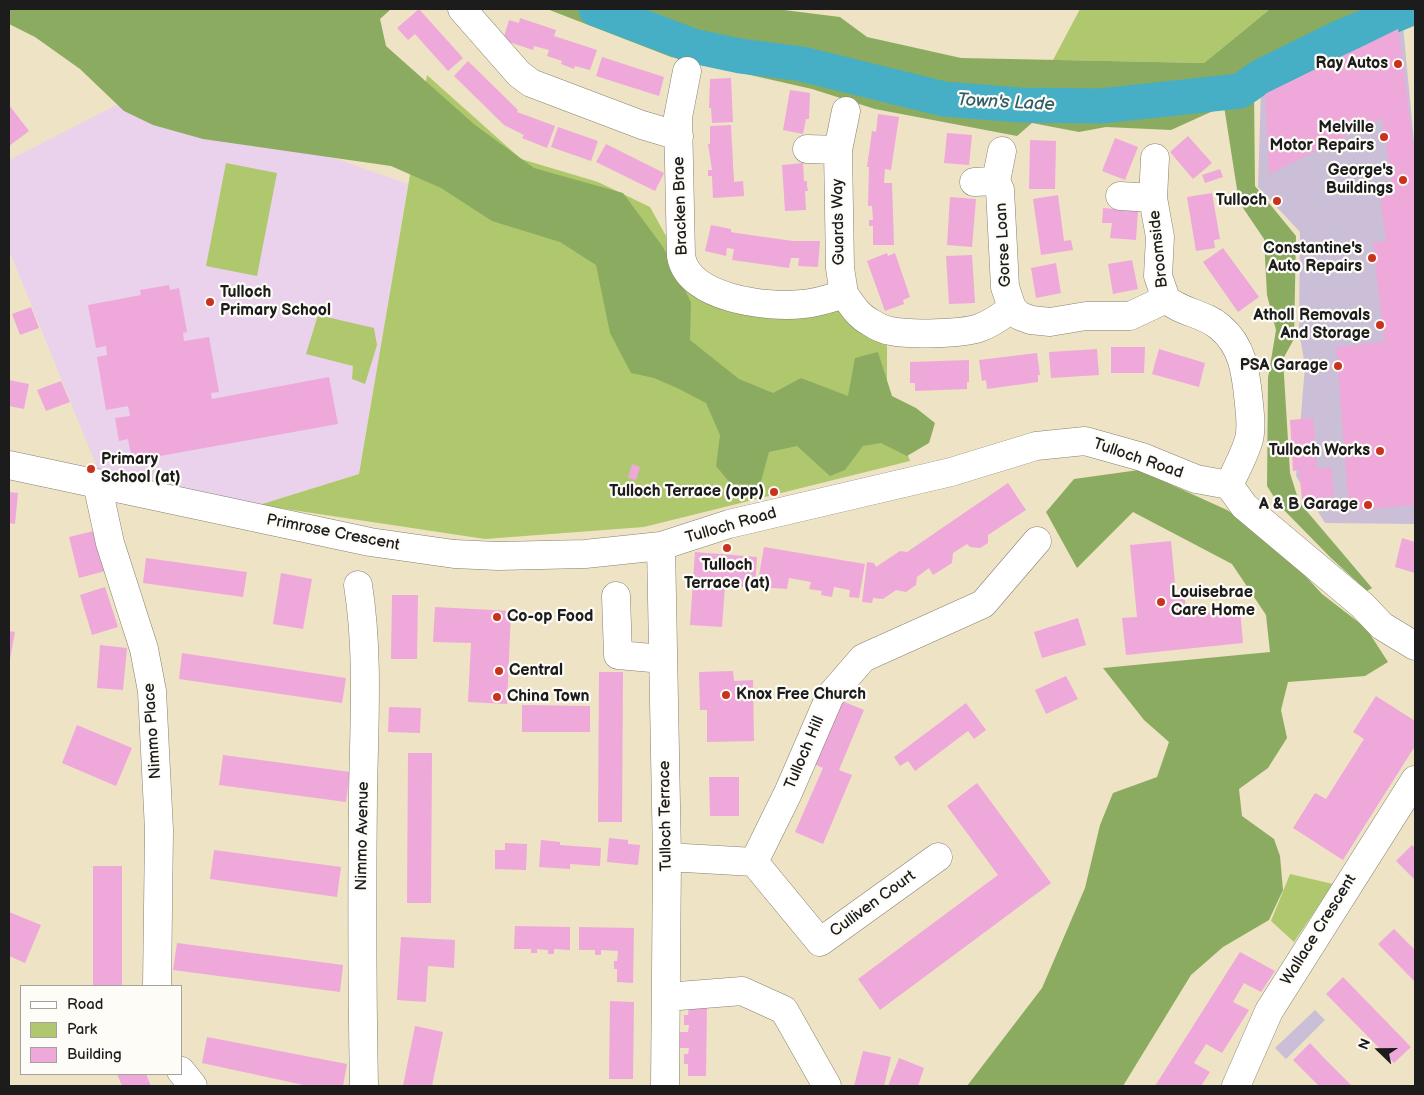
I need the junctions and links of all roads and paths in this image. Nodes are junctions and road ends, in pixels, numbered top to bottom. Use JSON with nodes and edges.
{"nodes":[{"id":1,"x":462,"y":9,"type":"edge"},
{"id":2,"x":687,"y":71,"type":"dead end"},
{"id":3,"x":846,"y":111,"type":"dead end"},
{"id":4,"x":678,"y":136,"type":"junction"},
{"id":5,"x":807,"y":149,"type":"dead end"},
{"id":6,"x":838,"y":150,"type":"junction"},
{"id":7,"x":1002,"y":151,"type":"dead end"},
{"id":8,"x":1155,"y":158,"type":"dead end"},
{"id":9,"x":1120,"y":196,"type":"dead end"},
{"id":10,"x":1154,"y":198,"type":"junction"},
{"id":11,"x":844,"y":294,"type":"junction"},
{"id":12,"x":1166,"y":298,"type":"junction"},
{"id":13,"x":1012,"y":308,"type":"junction"},
{"id":14,"x":9,"y":464,"type":"edge"},
{"id":15,"x":97,"y":483,"type":"junction"},
{"id":16,"x":1229,"y":484,"type":"junction"},
{"id":17,"x":1036,"y":541,"type":"dead end"},
{"id":18,"x":661,"y":546,"type":"junction"},
{"id":19,"x":358,"y":585,"type":"dead end"},
{"id":20,"x":616,"y":596,"type":"dead end"},
{"id":21,"x":1415,"y":646,"type":"edge"},
{"id":22,"x":663,"y":659,"type":"junction"},
{"id":23,"x":1415,"y":780,"type":"edge"},
{"id":24,"x":668,"y":857,"type":"junction"},
{"id":25,"x":938,"y":857,"type":"dead end"},
{"id":26,"x":754,"y":862,"type":"junction"},
{"id":27,"x":157,"y":985,"type":"edge"},
{"id":28,"x":666,"y":997,"type":"junction"},
{"id":29,"x":182,"y":1071,"type":"edge"},
{"id":30,"x":193,"y":1086,"type":"edge"},
{"id":31,"x":364,"y":1086,"type":"edge"},
{"id":32,"x":665,"y":1086,"type":"edge"},
{"id":33,"x":827,"y":1086,"type":"edge"},
{"id":34,"x":1236,"y":1086,"type":"edge"}],
"edges":[{"from":1,"to":4,"type":"street","name":"Bracken Brae"},
{"from":2,"to":4,"type":"street","name":"Bracken Brae"},
{"from":3,"to":6,"type":"street","name":"Guards Way"},
{"from":4,"to":11,"type":"street","name":"Bracken Brae"},
{"from":5,"to":6,"type":"street"},
{"from":6,"to":11,"type":"street","name":"Guards Way"},
{"from":7,"to":13,"type":"street","name":"Gorse Loan"},
{"from":8,"to":10,"type":"street","name":"Broomside"},
{"from":9,"to":10,"type":"street","name":"Broomside"},
{"from":10,"to":12,"type":"street","name":"Broomside"},
{"from":11,"to":13,"type":"street"},
{"from":12,"to":13,"type":"street"},
{"from":12,"to":16,"type":"street"},
{"from":14,"to":15,"type":"street","name":"Primrose Crescent"},
{"from":15,"to":18,"type":"street","name":"Primrose Crescent"},
{"from":15,"to":27,"type":"street","name":"Nimmo Place"},
{"from":16,"to":18,"type":"street","name":"Tulloch Road"},
{"from":16,"to":21,"type":"street"},
{"from":17,"to":26,"type":"street","name":"Tulloch Hill"},
{"from":18,"to":22,"type":"street","name":"Tulloch Terrace"},
{"from":19,"to":31,"type":"street","name":"Nimmo Avenue"},
{"from":20,"to":22,"type":"street"},
{"from":22,"to":24,"type":"street","name":"Tulloch Terrace"},
{"from":23,"to":34,"type":"street","name":"Wallace Crescent"},
{"from":24,"to":26,"type":"street"},
{"from":24,"to":28,"type":"street","name":"Tulloch Terrace"},
{"from":25,"to":26,"type":"street","name":"Culliven Court"},
{"from":28,"to":32,"type":"street","name":"Tulloch Terrace"},
{"from":28,"to":33,"type":"street"},
{"from":29,"to":30,"type":"street"}]}
